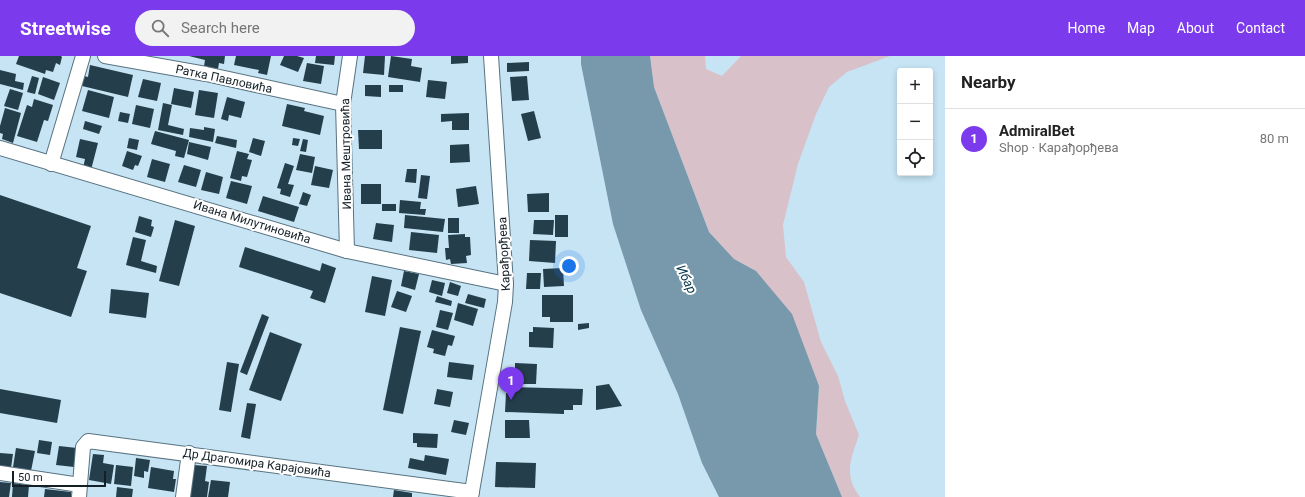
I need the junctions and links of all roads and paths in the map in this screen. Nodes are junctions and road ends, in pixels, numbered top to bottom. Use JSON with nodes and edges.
{"nodes":[{"id":1,"x":83,"y":56,"type":"edge"},
{"id":2,"x":105,"y":56,"type":"edge"},
{"id":3,"x":350,"y":56,"type":"edge"},
{"id":4,"x":491,"y":56,"type":"edge"},
{"id":5,"x":343,"y":104,"type":"junction"},
{"id":6,"x":0,"y":148,"type":"edge"},
{"id":7,"x":51,"y":164,"type":"junction"},
{"id":8,"x":347,"y":251,"type":"junction"},
{"id":9,"x":506,"y":284,"type":"junction"},
{"id":10,"x":189,"y":453,"type":"junction"},
{"id":11,"x":0,"y":473,"type":"edge"},
{"id":12,"x":79,"y":491,"type":"edge"},
{"id":13,"x":472,"y":494,"type":"edge"},
{"id":14,"x":183,"y":497,"type":"edge"}],
"edges":[{"from":1,"to":7,"type":"street"},
{"from":2,"to":5,"type":"street","name":"Ратка Павловића"},
{"from":3,"to":5,"type":"street","name":"Ивана Мештровића"},
{"from":4,"to":9,"type":"street","name":"Карађорђева"},
{"from":5,"to":8,"type":"street","name":"Ивана Мештровића"},
{"from":6,"to":7,"type":"street","name":"Ивана Милутиновића"},
{"from":7,"to":8,"type":"street","name":"Ивана Милутиновића"},
{"from":8,"to":9,"type":"street","name":"Ивана Милутиновића"},
{"from":9,"to":13,"type":"street","name":"Карађорђева"},
{"from":10,"to":12,"type":"street","name":"Др Драгомира Карајовића"},
{"from":10,"to":13,"type":"street","name":"Др Драгомира Карајовића"},
{"from":10,"to":14,"type":"street"},
{"from":11,"to":12,"type":"street","name":"Др Драгомира Карајовића"}]}
